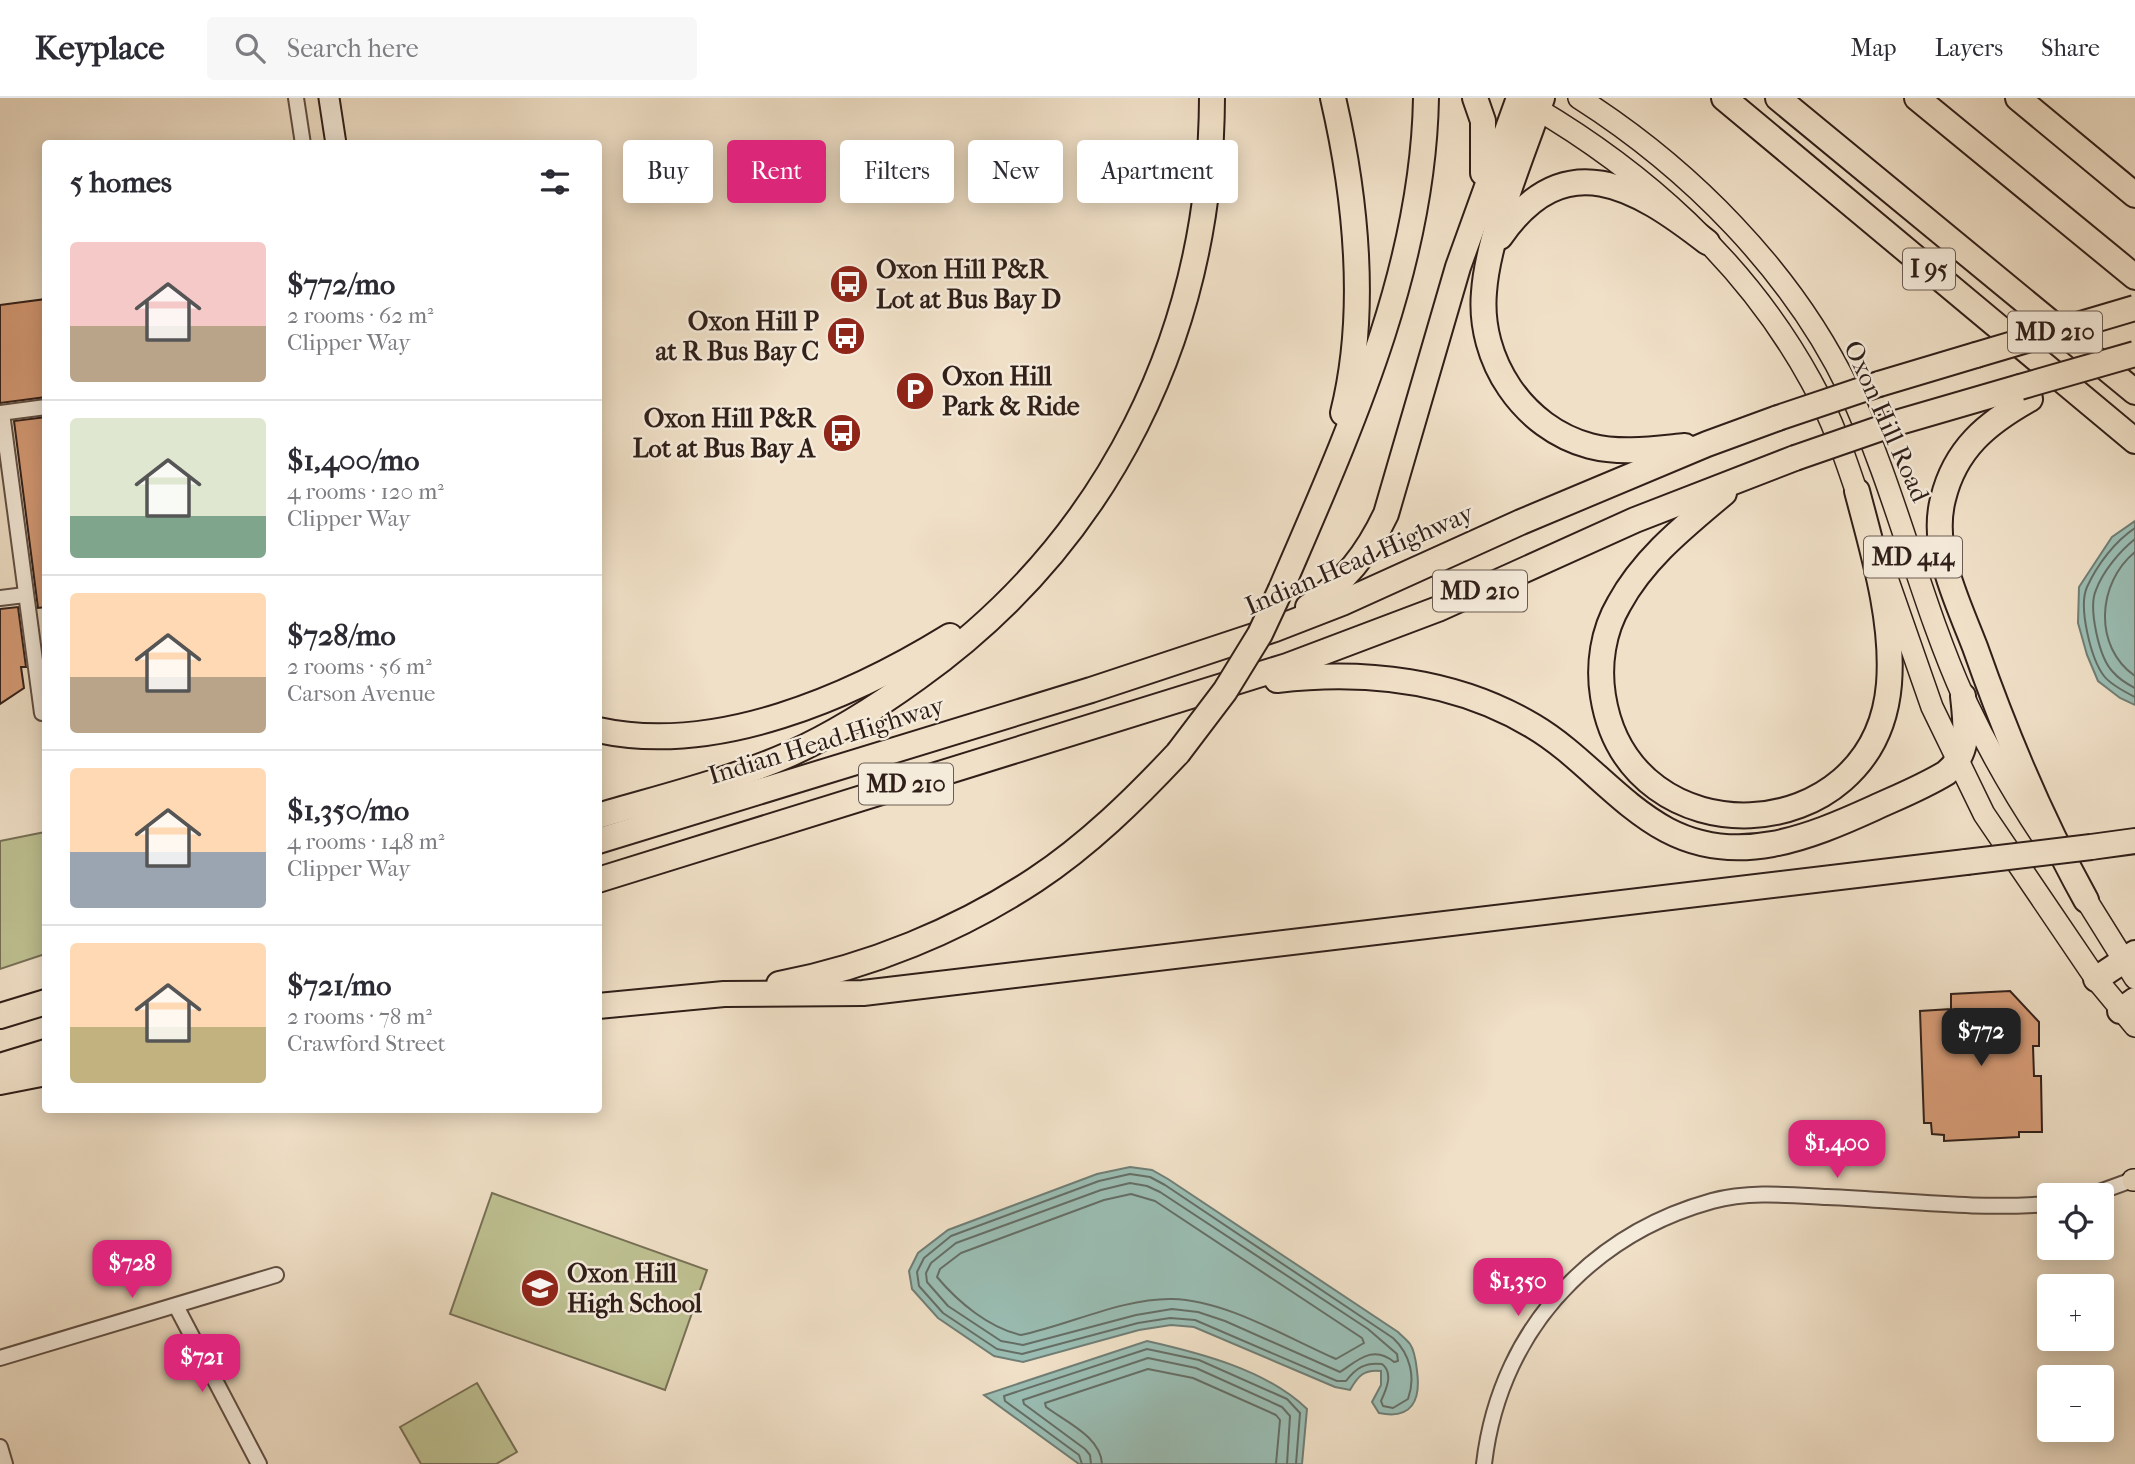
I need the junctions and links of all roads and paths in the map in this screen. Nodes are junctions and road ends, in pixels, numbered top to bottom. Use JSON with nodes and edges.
{"nodes":[{"id":1,"x":296,"y":98,"type":"edge"},
{"id":2,"x":329,"y":98,"type":"edge"},
{"id":3,"x":1212,"y":98,"type":"edge"},
{"id":4,"x":1333,"y":98,"type":"edge"},
{"id":5,"x":1426,"y":98,"type":"edge"},
{"id":6,"x":1475,"y":98,"type":"edge"},
{"id":7,"x":1578,"y":98,"type":"edge"},
{"id":8,"x":1724,"y":98,"type":"edge"},
{"id":9,"x":1778,"y":98,"type":"edge"},
{"id":10,"x":1917,"y":98,"type":"edge"},
{"id":11,"x":2018,"y":98,"type":"edge"},
{"id":12,"x":1527,"y":100,"type":"edge"},
{"id":13,"x":302,"y":140,"type":"edge"},
{"id":14,"x":335,"y":140,"type":"edge"},
{"id":15,"x":2135,"y":195,"type":"edge"},
{"id":16,"x":1478,"y":205,"type":"junction"},
{"id":17,"x":1707,"y":242,"type":"junction"},
{"id":18,"x":1491,"y":257,"type":"junction"},
{"id":19,"x":2135,"y":277,"type":"edge"},
{"id":20,"x":2135,"y":308,"type":"edge"},
{"id":21,"x":2135,"y":354,"type":"edge"},
{"id":22,"x":2135,"y":392,"type":"edge"},
{"id":23,"x":2025,"y":393,"type":"junction"},
{"id":24,"x":42,"y":408,"type":"edge"},
{"id":25,"x":1,"y":413,"type":"edge"},
{"id":26,"x":2135,"y":441,"type":"edge"},
{"id":27,"x":1707,"y":444,"type":"junction"},
{"id":28,"x":1741,"y":480,"type":"junction"},
{"id":29,"x":1323,"y":491,"type":"junction"},
{"id":30,"x":1857,"y":491,"type":"junction"},
{"id":31,"x":1023,"y":587,"type":"junction"},
{"id":32,"x":25,"y":595,"type":"junction"},
{"id":33,"x":0,"y":598,"type":"edge"},
{"id":34,"x":1275,"y":629,"type":"junction"},
{"id":35,"x":1214,"y":688,"type":"junction"},
{"id":36,"x":1963,"y":696,"type":"junction"},
{"id":37,"x":42,"y":713,"type":"dead end"},
{"id":38,"x":602,"y":731,"type":"edge"},
{"id":39,"x":1957,"y":763,"type":"junction"},
{"id":40,"x":602,"y":815,"type":"edge"},
{"id":41,"x":602,"y":840,"type":"edge"},
{"id":42,"x":2135,"y":841,"type":"edge"},
{"id":43,"x":602,"y":879,"type":"edge"},
{"id":44,"x":2086,"y":900,"type":"junction"},
{"id":45,"x":2132,"y":964,"type":"edge"},
{"id":46,"x":2096,"y":979,"type":"junction"},
{"id":47,"x":724,"y":994,"type":"junction"},
{"id":48,"x":42,"y":1003,"type":"edge"},
{"id":49,"x":602,"y":1006,"type":"edge"},
{"id":50,"x":2130,"y":1012,"type":"edge"},
{"id":51,"x":0,"y":1016,"type":"edge"},
{"id":52,"x":42,"y":1053,"type":"edge"},
{"id":53,"x":0,"y":1066,"type":"edge"},
{"id":54,"x":42,"y":1074,"type":"edge"},
{"id":55,"x":0,"y":1082,"type":"edge"},
{"id":56,"x":2134,"y":1180,"type":"edge"},
{"id":57,"x":2114,"y":1187,"type":"edge"},
{"id":58,"x":2037,"y":1204,"type":"edge"},
{"id":59,"x":276,"y":1275,"type":"dead end"},
{"id":60,"x":176,"y":1306,"type":"junction"},
{"id":61,"x":0,"y":1358,"type":"edge"},
{"id":62,"x":0,"y":1447,"type":"edge"},
{"id":63,"x":5,"y":1464,"type":"edge"},
{"id":64,"x":259,"y":1464,"type":"edge"},
{"id":65,"x":1484,"y":1464,"type":"edge"}],
"edges":[{"from":1,"to":13,"type":"street"},
{"from":2,"to":14,"type":"main road"},
{"from":3,"to":31,"type":"highway"},
{"from":4,"to":29,"type":"highway"},
{"from":5,"to":29,"type":"highway"},
{"from":6,"to":16,"type":"highway"},
{"from":7,"to":36,"type":"main road","name":"Oxon Hill Road","number":"MD 414"},
{"from":8,"to":26,"type":"highway","number":"I 95"},
{"from":9,"to":22,"type":"highway","number":"I 95"},
{"from":10,"to":19,"type":"highway"},
{"from":11,"to":15,"type":"highway"},
{"from":12,"to":16,"type":"highway"},
{"from":12,"to":17,"type":"main road","number":"MD 414"},
{"from":12,"to":18,"type":"highway"},
{"from":16,"to":34,"type":"highway"},
{"from":17,"to":18,"type":"highway"},
{"from":17,"to":30,"type":"main road","name":"Oxon Hill Road","number":"MD 414"},
{"from":18,"to":27,"type":"highway"},
{"from":20,"to":27,"type":"highway","name":"Indian Head Highway","number":"MD 210","bridge":true},
{"from":21,"to":23,"type":"highway","number":"MD 210","bridge":true},
{"from":23,"to":28,"type":"highway","number":"MD 210","bridge":true},
{"from":23,"to":44,"type":"highway"},
{"from":24,"to":25,"type":"street"},
{"from":25,"to":32,"type":"street"},
{"from":27,"to":34,"type":"highway","name":"Indian Head Highway","number":"MD 210"},
{"from":28,"to":30,"type":"highway"},
{"from":28,"to":35,"type":"highway","number":"MD 210"},
{"from":29,"to":47,"type":"highway","bridge":true},
{"from":30,"to":39,"type":"main road","name":"Oxon Hill Road","number":"MD 414"},
{"from":31,"to":38,"type":"highway"},
{"from":31,"to":40,"type":"highway"},
{"from":32,"to":33,"type":"street"},
{"from":32,"to":37,"type":"street"},
{"from":34,"to":41,"type":"highway","name":"Indian Head Highway","number":"MD 210"},
{"from":35,"to":39,"type":"highway"},
{"from":35,"to":43,"type":"highway","number":"MD 210"},
{"from":36,"to":39,"type":"highway"},
{"from":36,"to":44,"type":"main road","name":"Oxon Hill Road","number":"MD 414"},
{"from":39,"to":46,"type":"main road","name":"Oxon Hill Road","number":"MD 414"},
{"from":42,"to":47,"type":"highway","bridge":true},
{"from":44,"to":45,"type":"main road","name":"Oxon Hill Road","number":"MD 414"},
{"from":45,"to":46,"type":"highway"},
{"from":46,"to":50,"type":"main road","name":"Oxon Hill Road","number":"MD 414"},
{"from":47,"to":49,"type":"highway"},
{"from":48,"to":51,"type":"highway"},
{"from":52,"to":53,"type":"highway"},
{"from":54,"to":55,"type":"highway"},
{"from":56,"to":57,"type":"street"},
{"from":58,"to":65,"type":"street"},
{"from":59,"to":60,"type":"street"},
{"from":60,"to":61,"type":"street"},
{"from":60,"to":64,"type":"street"},
{"from":62,"to":63,"type":"street"}]}
